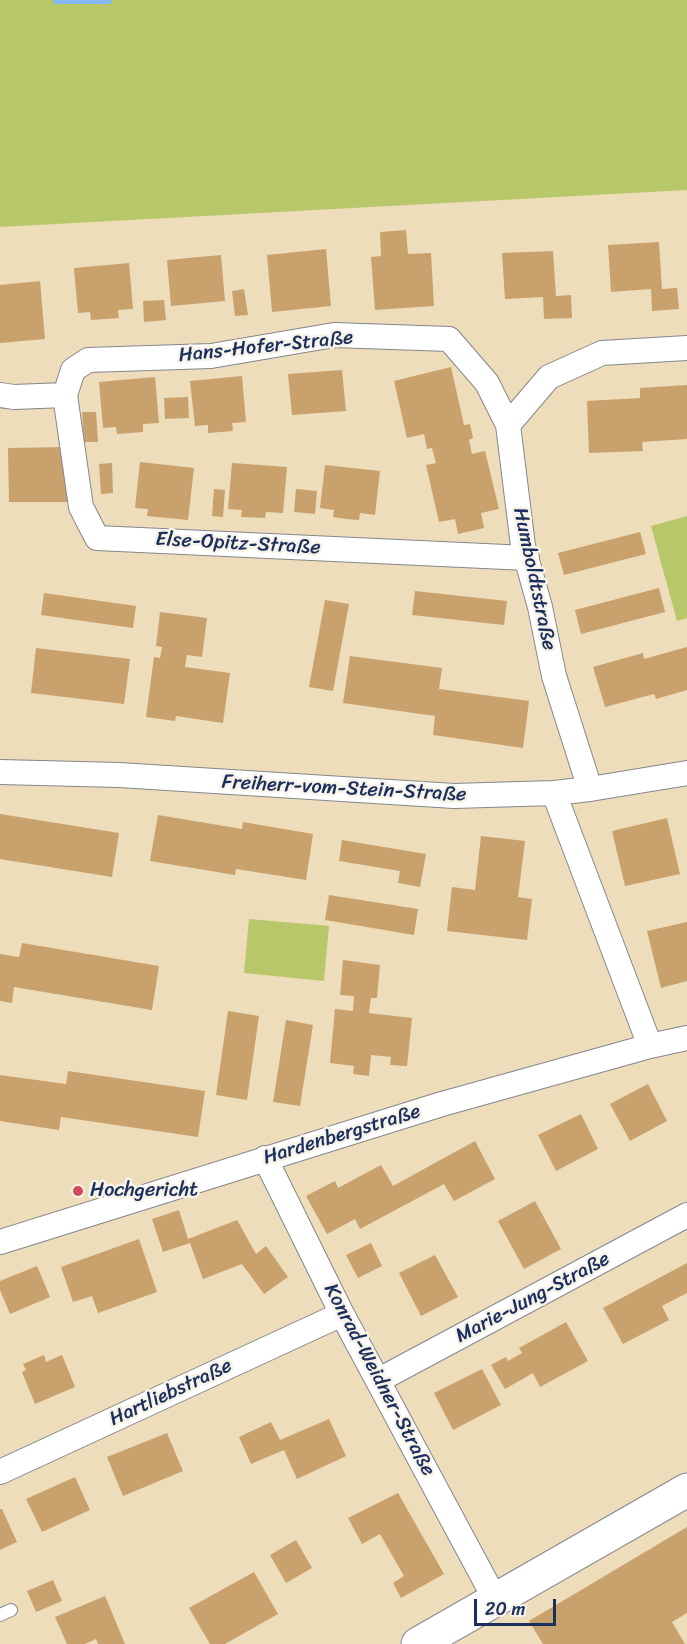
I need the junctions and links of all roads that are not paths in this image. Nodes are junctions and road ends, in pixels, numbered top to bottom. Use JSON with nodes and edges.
{"nodes":[{"id":1,"x":687,"y":348,"type":"edge"},
{"id":2,"x":0,"y":395,"type":"edge"},
{"id":3,"x":65,"y":395,"type":"junction"},
{"id":4,"x":508,"y":425,"type":"junction"},
{"id":5,"x":527,"y":558,"type":"junction"},
{"id":6,"x":0,"y":772,"type":"edge"},
{"id":7,"x":687,"y":773,"type":"edge"},
{"id":8,"x":590,"y":789,"type":"junction"},
{"id":9,"x":554,"y":793,"type":"junction"},
{"id":10,"x":687,"y":1038,"type":"edge"},
{"id":11,"x":650,"y":1046,"type":"junction"},
{"id":12,"x":265,"y":1158,"type":"junction"},
{"id":13,"x":687,"y":1215,"type":"edge"},
{"id":14,"x":0,"y":1242,"type":"edge"},
{"id":15,"x":342,"y":1314,"type":"junction"},
{"id":16,"x":379,"y":1380,"type":"junction"},
{"id":17,"x":0,"y":1472,"type":"edge"},
{"id":18,"x":687,"y":1490,"type":"edge"},
{"id":19,"x":496,"y":1601,"type":"junction"},
{"id":20,"x":418,"y":1644,"type":"edge"}],
"edges":[{"from":1,"to":4,"type":"street"},
{"from":2,"to":3,"type":"street"},
{"from":3,"to":4,"type":"street","name":"Hans-Hofer-Straße"},
{"from":3,"to":5,"type":"street","name":"Else-Opitz-Straße"},
{"from":4,"to":5,"type":"street","name":"Humboldtstraße"},
{"from":5,"to":8,"type":"street","name":"Humboldtstraße"},
{"from":6,"to":9,"type":"street","name":"Freiherr-vom-Stein-Straße"},
{"from":7,"to":8,"type":"street","name":"Freiherr-vom-Stein-Straße"},
{"from":8,"to":9,"type":"street","name":"Freiherr-vom-Stein-Straße"},
{"from":9,"to":11,"type":"street"},
{"from":10,"to":11,"type":"street","name":"Hardenbergstraße"},
{"from":11,"to":12,"type":"street","name":"Hardenbergstraße"},
{"from":12,"to":14,"type":"street","name":"Hardenbergstraße"},
{"from":12,"to":15,"type":"street","name":"Konrad-Weidner-Straße"},
{"from":13,"to":16,"type":"street","name":"Marie-Jung-Straße"},
{"from":15,"to":16,"type":"street","name":"Konrad-Weidner-Straße"},
{"from":15,"to":17,"type":"street","name":"Hartliebstraße"},
{"from":16,"to":19,"type":"street","name":"Konrad-Weidner-Straße"},
{"from":18,"to":19,"type":"main road"},
{"from":19,"to":20,"type":"main road"}]}
